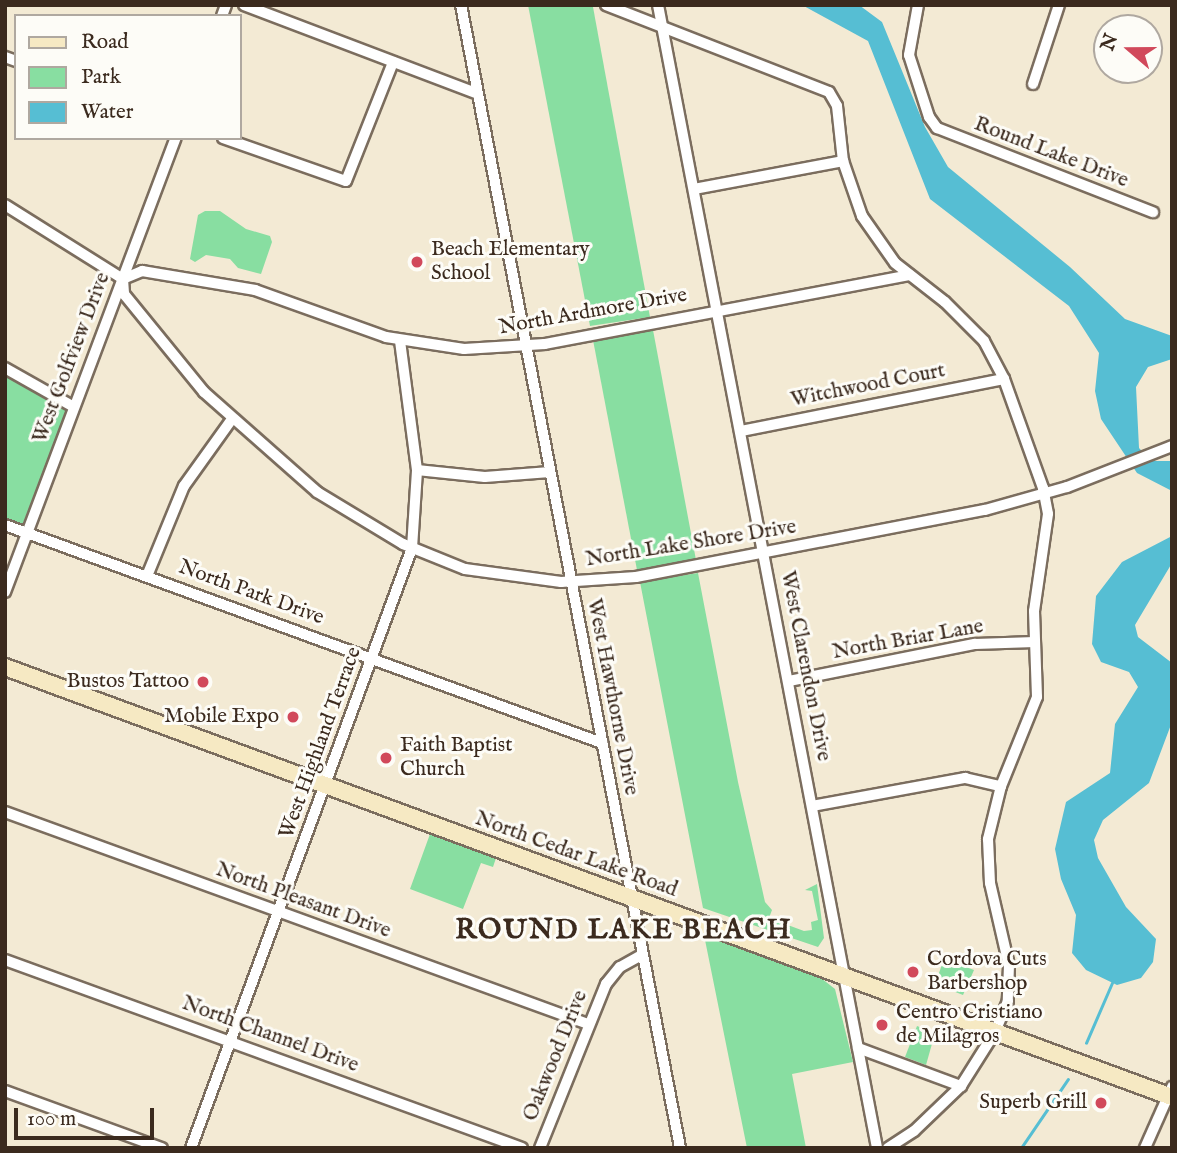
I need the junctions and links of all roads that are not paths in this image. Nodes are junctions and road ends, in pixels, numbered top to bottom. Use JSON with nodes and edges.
{"nodes":[{"id":1,"x":244,"y":5,"type":"edge"},
{"id":2,"x":461,"y":5,"type":"edge"},
{"id":3,"x":606,"y":5,"type":"edge"},
{"id":4,"x":658,"y":5,"type":"edge"},
{"id":5,"x":918,"y":5,"type":"edge"},
{"id":6,"x":1059,"y":5,"type":"edge"},
{"id":7,"x":663,"y":27,"type":"junction"},
{"id":8,"x":393,"y":62,"type":"junction"},
{"id":9,"x":1033,"y":84,"type":"dead end"},
{"id":10,"x":478,"y":94,"type":"junction"},
{"id":11,"x":175,"y":140,"type":"edge"},
{"id":12,"x":229,"y":140,"type":"edge"},
{"id":13,"x":844,"y":161,"type":"junction"},
{"id":14,"x":694,"y":189,"type":"junction"},
{"id":15,"x":5,"y":205,"type":"edge"},
{"id":16,"x":1153,"y":212,"type":"dead end"},
{"id":17,"x":910,"y":275,"type":"junction"},
{"id":18,"x":123,"y":279,"type":"junction"},
{"id":19,"x":717,"y":310,"type":"junction"},
{"id":20,"x":400,"y":340,"type":"junction"},
{"id":21,"x":526,"y":346,"type":"junction"},
{"id":22,"x":5,"y":368,"type":"edge"},
{"id":23,"x":1004,"y":379,"type":"junction"},
{"id":24,"x":74,"y":407,"type":"junction"},
{"id":25,"x":232,"y":419,"type":"junction"},
{"id":26,"x":741,"y":431,"type":"junction"},
{"id":27,"x":1172,"y":446,"type":"edge"},
{"id":28,"x":417,"y":470,"type":"junction"},
{"id":29,"x":550,"y":471,"type":"junction"},
{"id":30,"x":1044,"y":494,"type":"junction"},
{"id":31,"x":5,"y":525,"type":"edge"},
{"id":32,"x":27,"y":533,"type":"junction"},
{"id":33,"x":412,"y":548,"type":"junction"},
{"id":34,"x":764,"y":553,"type":"junction"},
{"id":35,"x":147,"y":576,"type":"junction"},
{"id":36,"x":571,"y":582,"type":"junction"},
{"id":37,"x":5,"y":592,"type":"edge"},
{"id":38,"x":1035,"y":642,"type":"junction"},
{"id":39,"x":373,"y":658,"type":"junction"},
{"id":40,"x":5,"y":667,"type":"edge"},
{"id":41,"x":789,"y":681,"type":"junction"},
{"id":42,"x":602,"y":743,"type":"junction"},
{"id":43,"x":326,"y":785,"type":"junction"},
{"id":44,"x":1001,"y":786,"type":"junction"},
{"id":45,"x":812,"y":806,"type":"junction"},
{"id":46,"x":5,"y":812,"type":"edge"},
{"id":47,"x":631,"y":898,"type":"junction"},
{"id":48,"x":280,"y":912,"type":"junction"},
{"id":49,"x":643,"y":954,"type":"junction"},
{"id":50,"x":5,"y":960,"type":"edge"},
{"id":51,"x":841,"y":973,"type":"junction"},
{"id":52,"x":588,"y":1024,"type":"junction"},
{"id":53,"x":995,"y":1032,"type":"junction"},
{"id":54,"x":232,"y":1042,"type":"junction"},
{"id":55,"x":858,"y":1048,"type":"junction"},
{"id":56,"x":961,"y":1086,"type":"junction"},
{"id":57,"x":5,"y":1091,"type":"edge"},
{"id":58,"x":1171,"y":1093,"type":"edge"},
{"id":59,"x":162,"y":1148,"type":"edge"},
{"id":60,"x":191,"y":1148,"type":"edge"},
{"id":61,"x":522,"y":1148,"type":"edge"},
{"id":62,"x":540,"y":1148,"type":"edge"},
{"id":63,"x":680,"y":1148,"type":"edge"},
{"id":64,"x":877,"y":1148,"type":"edge"},
{"id":65,"x":888,"y":1148,"type":"edge"},
{"id":66,"x":1145,"y":1148,"type":"edge"}],
"edges":[{"from":1,"to":8,"type":"street"},
{"from":2,"to":10,"type":"street","name":"West Hawthorne Drive"},
{"from":3,"to":7,"type":"street"},
{"from":4,"to":7,"type":"street","name":"West Clarendon Drive"},
{"from":5,"to":16,"type":"street","name":"Round Lake Drive"},
{"from":6,"to":9,"type":"street"},
{"from":7,"to":13,"type":"street"},
{"from":7,"to":14,"type":"street","name":"West Clarendon Drive"},
{"from":8,"to":10,"type":"street"},
{"from":8,"to":12,"type":"street"},
{"from":10,"to":21,"type":"street","name":"West Hawthorne Drive"},
{"from":11,"to":18,"type":"street","name":"West Golfview Drive"},
{"from":13,"to":14,"type":"street"},
{"from":13,"to":17,"type":"street"},
{"from":14,"to":19,"type":"street","name":"West Clarendon Drive"},
{"from":15,"to":18,"type":"street"},
{"from":17,"to":19,"type":"street","name":"North Ardmore Drive"},
{"from":17,"to":23,"type":"street"},
{"from":18,"to":20,"type":"street","name":"North Ardmore Drive"},
{"from":18,"to":24,"type":"street","name":"West Golfview Drive"},
{"from":18,"to":25,"type":"street","name":"North Lake Shore Drive"},
{"from":19,"to":21,"type":"street","name":"North Ardmore Drive"},
{"from":19,"to":26,"type":"street","name":"West Clarendon Drive"},
{"from":20,"to":21,"type":"street","name":"North Ardmore Drive"},
{"from":20,"to":28,"type":"street","name":"West Highland Terrace"},
{"from":21,"to":29,"type":"street","name":"West Hawthorne Drive"},
{"from":22,"to":24,"type":"street"},
{"from":23,"to":26,"type":"street","name":"Witchwood Court"},
{"from":23,"to":30,"type":"street"},
{"from":24,"to":32,"type":"street","name":"West Golfview Drive"},
{"from":25,"to":33,"type":"street","name":"North Lake Shore Drive"},
{"from":25,"to":35,"type":"street"},
{"from":26,"to":34,"type":"street","name":"West Clarendon Drive"},
{"from":27,"to":30,"type":"street","name":"North Lake Shore Drive"},
{"from":28,"to":29,"type":"street"},
{"from":28,"to":33,"type":"street","name":"West Highland Terrace"},
{"from":29,"to":36,"type":"street","name":"West Hawthorne Drive"},
{"from":30,"to":34,"type":"street","name":"North Lake Shore Drive"},
{"from":30,"to":38,"type":"street"},
{"from":31,"to":32,"type":"street","name":"North Park Drive"},
{"from":32,"to":35,"type":"street","name":"North Park Drive"},
{"from":32,"to":37,"type":"street","name":"West Golfview Drive"},
{"from":33,"to":36,"type":"street","name":"North Lake Shore Drive"},
{"from":33,"to":39,"type":"street","name":"West Highland Terrace"},
{"from":34,"to":36,"type":"street","name":"North Lake Shore Drive"},
{"from":34,"to":41,"type":"street","name":"West Clarendon Drive"},
{"from":35,"to":39,"type":"street","name":"North Park Drive"},
{"from":36,"to":42,"type":"street","name":"West Hawthorne Drive"},
{"from":38,"to":41,"type":"street","name":"North Briar Lane"},
{"from":38,"to":44,"type":"street"},
{"from":39,"to":42,"type":"street","name":"North Park Drive"},
{"from":39,"to":43,"type":"street","name":"West Highland Terrace"},
{"from":40,"to":43,"type":"main road","name":"North Cedar Lake Road"},
{"from":41,"to":45,"type":"street","name":"West Clarendon Drive"},
{"from":42,"to":47,"type":"street","name":"West Hawthorne Drive"},
{"from":43,"to":47,"type":"main road","name":"North Cedar Lake Road"},
{"from":43,"to":48,"type":"street","name":"West Highland Terrace"},
{"from":44,"to":45,"type":"street"},
{"from":44,"to":53,"type":"street"},
{"from":45,"to":51,"type":"street","name":"West Clarendon Drive"},
{"from":46,"to":48,"type":"street","name":"North Pleasant Drive"},
{"from":47,"to":49,"type":"street","name":"West Hawthorne Drive"},
{"from":47,"to":51,"type":"main road","name":"North Cedar Lake Road"},
{"from":48,"to":52,"type":"street","name":"North Pleasant Drive"},
{"from":48,"to":54,"type":"street","name":"West Highland Terrace"},
{"from":49,"to":52,"type":"street","name":"Oakwood Drive"},
{"from":49,"to":63,"type":"street","name":"West Hawthorne Drive"},
{"from":50,"to":54,"type":"street","name":"North Channel Drive"},
{"from":51,"to":53,"type":"main road","name":"North Cedar Lake Road"},
{"from":51,"to":55,"type":"street","name":"West Clarendon Drive"},
{"from":52,"to":62,"type":"street","name":"Oakwood Drive"},
{"from":53,"to":56,"type":"street"},
{"from":53,"to":58,"type":"main road","name":"North Cedar Lake Road"},
{"from":54,"to":60,"type":"street","name":"West Highland Terrace"},
{"from":54,"to":61,"type":"street","name":"North Channel Drive"},
{"from":55,"to":56,"type":"street"},
{"from":55,"to":64,"type":"street","name":"West Clarendon Drive"},
{"from":56,"to":65,"type":"street"},
{"from":57,"to":59,"type":"street"},
{"from":58,"to":66,"type":"street"}]}
